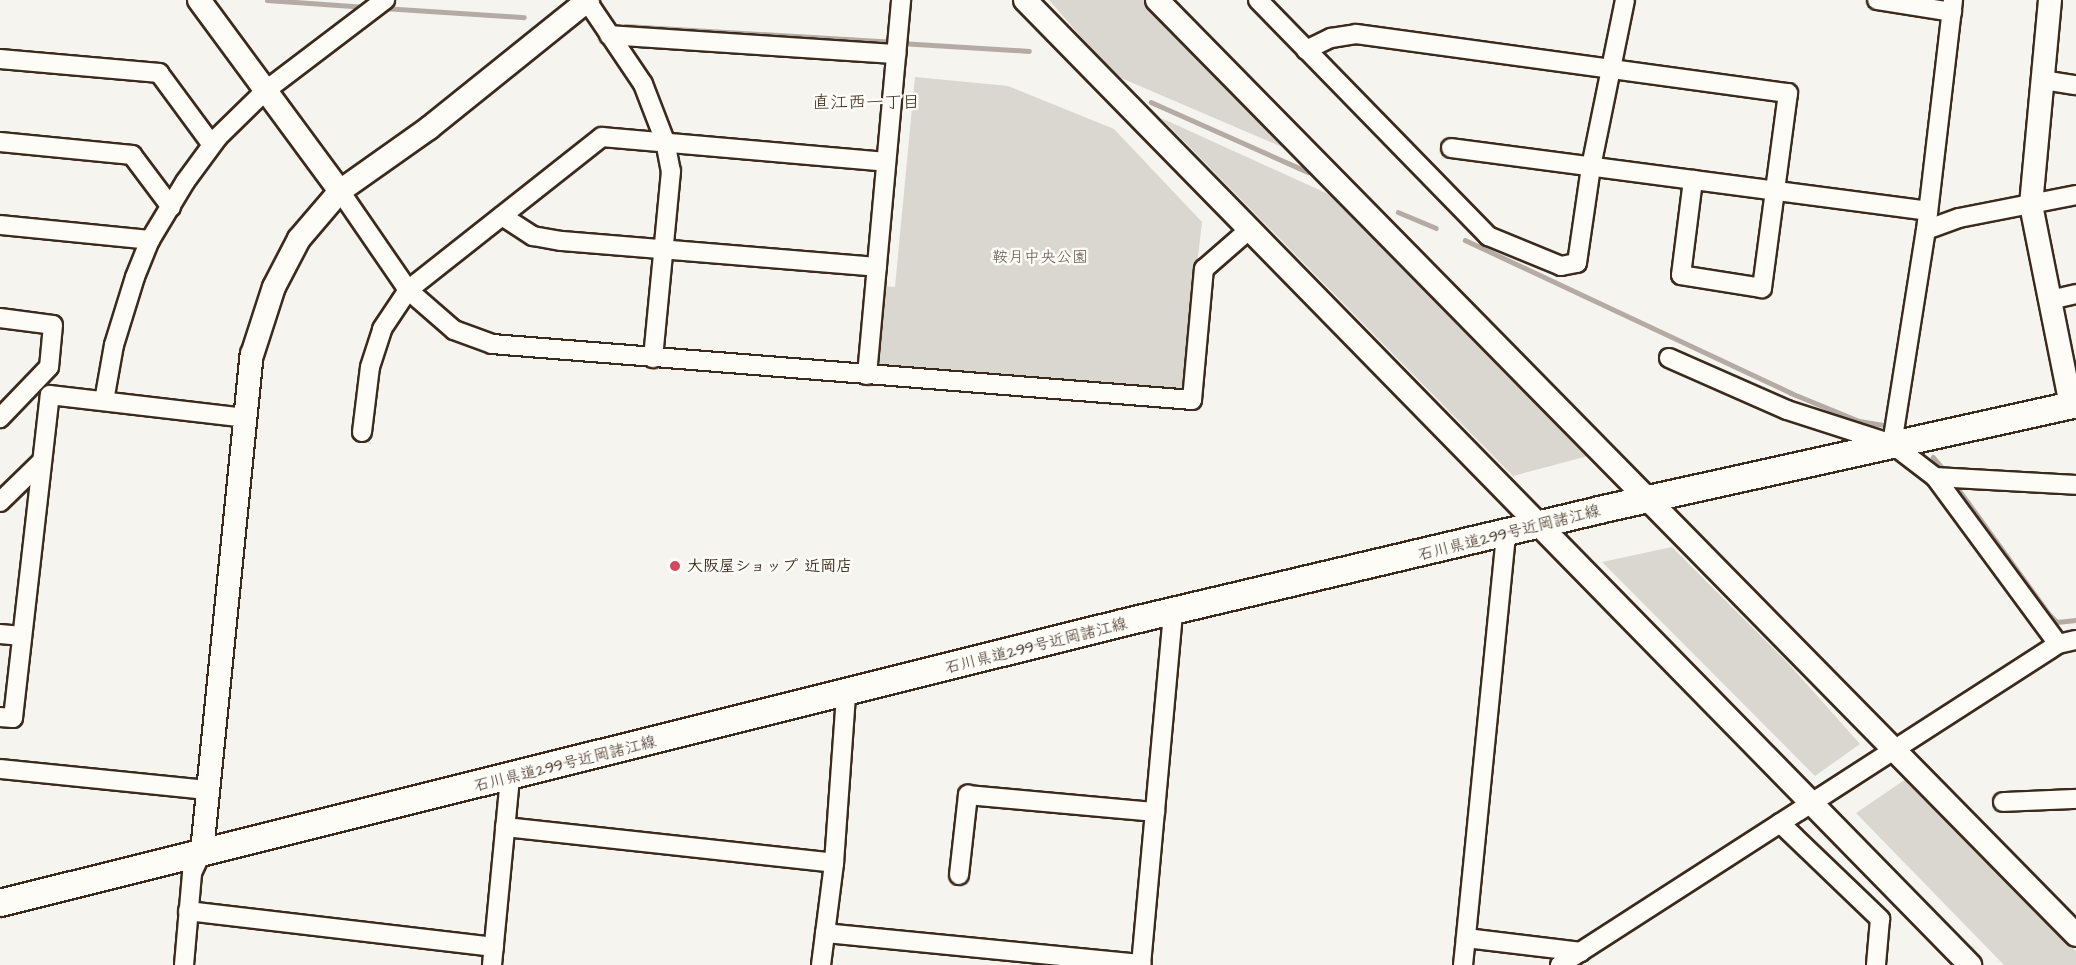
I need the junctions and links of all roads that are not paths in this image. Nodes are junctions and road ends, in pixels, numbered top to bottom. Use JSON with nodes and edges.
{"nodes":[{"id":1,"x":199,"y":0,"type":"edge"},
{"id":2,"x":901,"y":0,"type":"edge"},
{"id":3,"x":1025,"y":0,"type":"edge"},
{"id":4,"x":1157,"y":0,"type":"edge"},
{"id":5,"x":1258,"y":0,"type":"edge"},
{"id":6,"x":1625,"y":0,"type":"edge"},
{"id":7,"x":1877,"y":0,"type":"edge"},
{"id":8,"x":2050,"y":0,"type":"edge"},
{"id":9,"x":587,"y":1,"type":"edge"},
{"id":10,"x":375,"y":5,"type":"edge"},
{"id":11,"x":1952,"y":6,"type":"edge"},
{"id":12,"x":609,"y":35,"type":"junction"},
{"id":13,"x":1306,"y":50,"type":"junction"},
{"id":14,"x":896,"y":54,"type":"junction"},
{"id":15,"x":0,"y":59,"type":"edge"},
{"id":16,"x":1611,"y":69,"type":"junction"},
{"id":17,"x":2043,"y":81,"type":"junction"},
{"id":18,"x":2076,"y":85,"type":"edge"},
{"id":19,"x":265,"y":91,"type":"junction"},
{"id":20,"x":0,"y":142,"type":"edge"},
{"id":21,"x":666,"y":144,"type":"junction"},
{"id":22,"x":212,"y":145,"type":"junction"},
{"id":23,"x":1452,"y":148,"type":"dead end"},
{"id":24,"x":886,"y":162,"type":"junction"},
{"id":25,"x":1591,"y":167,"type":"junction"},
{"id":26,"x":1693,"y":180,"type":"junction"},
{"id":27,"x":1776,"y":190,"type":"junction"},
{"id":28,"x":340,"y":191,"type":"junction"},
{"id":29,"x":2076,"y":195,"type":"edge"},
{"id":30,"x":2031,"y":205,"type":"junction"},
{"id":31,"x":171,"y":207,"type":"junction"},
{"id":32,"x":1928,"y":210,"type":"junction"},
{"id":33,"x":502,"y":216,"type":"junction"},
{"id":34,"x":0,"y":225,"type":"edge"},
{"id":35,"x":1251,"y":228,"type":"junction"},
{"id":36,"x":1926,"y":230,"type":"junction"},
{"id":37,"x":150,"y":240,"type":"junction"},
{"id":38,"x":665,"y":249,"type":"junction"},
{"id":39,"x":877,"y":267,"type":"junction"},
{"id":40,"x":408,"y":290,"type":"junction"},
{"id":41,"x":2076,"y":294,"type":"edge"},
{"id":42,"x":2050,"y":300,"type":"junction"},
{"id":43,"x":0,"y":318,"type":"edge"},
{"id":44,"x":653,"y":358,"type":"junction"},
{"id":45,"x":1669,"y":358,"type":"dead end"},
{"id":46,"x":867,"y":375,"type":"junction"},
{"id":47,"x":104,"y":401,"type":"junction"},
{"id":48,"x":2074,"y":404,"type":"edge"},
{"id":49,"x":0,"y":418,"type":"edge"},
{"id":50,"x":245,"y":418,"type":"junction"},
{"id":51,"x":362,"y":432,"type":"dead end"},
{"id":52,"x":1892,"y":444,"type":"junction"},
{"id":53,"x":40,"y":462,"type":"junction"},
{"id":54,"x":1939,"y":477,"type":"junction"},
{"id":55,"x":2076,"y":485,"type":"edge"},
{"id":56,"x":1650,"y":501,"type":"junction"},
{"id":57,"x":0,"y":502,"type":"edge"},
{"id":58,"x":1539,"y":527,"type":"junction"},
{"id":59,"x":1506,"y":535,"type":"junction"},
{"id":60,"x":1173,"y":613,"type":"junction"},
{"id":61,"x":0,"y":634,"type":"edge"},
{"id":62,"x":22,"y":636,"type":"junction"},
{"id":63,"x":2076,"y":640,"type":"edge"},
{"id":64,"x":2058,"y":644,"type":"junction"},
{"id":65,"x":846,"y":694,"type":"junction"},
{"id":66,"x":0,"y":717,"type":"edge"},
{"id":67,"x":1893,"y":751,"type":"junction"},
{"id":68,"x":0,"y":769,"type":"edge"},
{"id":69,"x":510,"y":779,"type":"junction"},
{"id":70,"x":208,"y":790,"type":"junction"},
{"id":71,"x":2076,"y":799,"type":"edge"},
{"id":72,"x":2003,"y":802,"type":"dead end"},
{"id":73,"x":1810,"y":804,"type":"junction"},
{"id":74,"x":1155,"y":812,"type":"junction"},
{"id":75,"x":1780,"y":823,"type":"junction"},
{"id":76,"x":505,"y":827,"type":"junction"},
{"id":77,"x":202,"y":852,"type":"junction"},
{"id":78,"x":834,"y":863,"type":"junction"},
{"id":79,"x":959,"y":876,"type":"dead end"},
{"id":80,"x":0,"y":903,"type":"edge"},
{"id":81,"x":188,"y":911,"type":"junction"},
{"id":82,"x":825,"y":933,"type":"junction"},
{"id":83,"x":2076,"y":934,"type":"edge"},
{"id":84,"x":1466,"y":938,"type":"junction"},
{"id":85,"x":1581,"y":952,"type":"junction"},
{"id":86,"x":493,"y":956,"type":"edge"},
{"id":87,"x":184,"y":965,"type":"edge"},
{"id":88,"x":821,"y":965,"type":"edge"},
{"id":89,"x":1141,"y":965,"type":"edge"},
{"id":90,"x":1463,"y":965,"type":"edge"},
{"id":91,"x":1560,"y":965,"type":"edge"},
{"id":92,"x":1876,"y":965,"type":"edge"},
{"id":93,"x":1970,"y":965,"type":"edge"}],
"edges":[{"from":1,"to":19,"type":"street"},
{"from":2,"to":14,"type":"street"},
{"from":3,"to":35,"type":"street"},
{"from":4,"to":56,"type":"street"},
{"from":5,"to":13,"type":"street"},
{"from":6,"to":16,"type":"street"},
{"from":7,"to":11,"type":"street"},
{"from":8,"to":17,"type":"street"},
{"from":9,"to":12,"type":"street"},
{"from":9,"to":28,"type":"street"},
{"from":10,"to":19,"type":"street"},
{"from":11,"to":32,"type":"street"},
{"from":12,"to":14,"type":"street"},
{"from":12,"to":21,"type":"street"},
{"from":13,"to":16,"type":"street"},
{"from":13,"to":25,"type":"street"},
{"from":14,"to":24,"type":"street"},
{"from":15,"to":22,"type":"street"},
{"from":16,"to":25,"type":"street"},
{"from":16,"to":27,"type":"street"},
{"from":17,"to":18,"type":"street"},
{"from":17,"to":30,"type":"street"},
{"from":19,"to":22,"type":"street"},
{"from":19,"to":28,"type":"street"},
{"from":20,"to":31,"type":"street"},
{"from":21,"to":24,"type":"street"},
{"from":21,"to":33,"type":"street"},
{"from":21,"to":38,"type":"street"},
{"from":22,"to":31,"type":"street"},
{"from":23,"to":25,"type":"street"},
{"from":24,"to":39,"type":"street"},
{"from":25,"to":26,"type":"street"},
{"from":26,"to":27,"type":"street"},
{"from":26,"to":27,"type":"street"},
{"from":27,"to":32,"type":"street"},
{"from":28,"to":40,"type":"street"},
{"from":28,"to":50,"type":"street"},
{"from":29,"to":30,"type":"street"},
{"from":30,"to":36,"type":"street"},
{"from":30,"to":42,"type":"street"},
{"from":31,"to":37,"type":"street"},
{"from":32,"to":36,"type":"street"},
{"from":33,"to":38,"type":"street"},
{"from":33,"to":40,"type":"street"},
{"from":34,"to":37,"type":"street"},
{"from":35,"to":46,"type":"street"},
{"from":35,"to":58,"type":"street"},
{"from":36,"to":52,"type":"street"},
{"from":37,"to":47,"type":"street"},
{"from":38,"to":39,"type":"street"},
{"from":38,"to":44,"type":"street"},
{"from":39,"to":46,"type":"street"},
{"from":40,"to":44,"type":"street"},
{"from":40,"to":51,"type":"street"},
{"from":41,"to":42,"type":"street"},
{"from":42,"to":48,"type":"street"},
{"from":43,"to":49,"type":"street"},
{"from":44,"to":46,"type":"street"},
{"from":45,"to":52,"type":"street"},
{"from":47,"to":50,"type":"street"},
{"from":47,"to":53,"type":"street"},
{"from":48,"to":52,"type":"main road","name":"石川県道299号近岡諸江線"},
{"from":50,"to":70,"type":"street"},
{"from":52,"to":54,"type":"street"},
{"from":52,"to":56,"type":"main road","name":"石川県道299号近岡諸江線"},
{"from":53,"to":57,"type":"street"},
{"from":53,"to":62,"type":"street"},
{"from":54,"to":55,"type":"street"},
{"from":54,"to":64,"type":"street"},
{"from":56,"to":58,"type":"main road","name":"石川県道299号近岡諸江線"},
{"from":56,"to":67,"type":"street"},
{"from":58,"to":59,"type":"main road","name":"石川県道299号近岡諸江線"},
{"from":58,"to":73,"type":"street"},
{"from":59,"to":60,"type":"main road","name":"石川県道299号近岡諸江線"},
{"from":59,"to":84,"type":"street"},
{"from":60,"to":65,"type":"main road","name":"石川県道299号近岡諸江線"},
{"from":60,"to":74,"type":"street"},
{"from":61,"to":62,"type":"street"},
{"from":62,"to":66,"type":"street"},
{"from":63,"to":64,"type":"street"},
{"from":64,"to":67,"type":"street"},
{"from":65,"to":69,"type":"main road","name":"石川県道299号近岡諸江線"},
{"from":65,"to":78,"type":"street"},
{"from":67,"to":73,"type":"street"},
{"from":67,"to":83,"type":"street"},
{"from":68,"to":70,"type":"street"},
{"from":69,"to":76,"type":"street"},
{"from":69,"to":77,"type":"main road","name":"石川県道299号近岡諸江線"},
{"from":70,"to":77,"type":"street"},
{"from":71,"to":72,"type":"street"},
{"from":73,"to":75,"type":"street"},
{"from":73,"to":93,"type":"street"},
{"from":74,"to":79,"type":"street"},
{"from":74,"to":89,"type":"street"},
{"from":75,"to":85,"type":"street"},
{"from":75,"to":92,"type":"street"},
{"from":76,"to":78,"type":"street"},
{"from":76,"to":86,"type":"street"},
{"from":77,"to":80,"type":"main road","name":"石川県道299号近岡諸江線"},
{"from":77,"to":81,"type":"street"},
{"from":78,"to":82,"type":"street"},
{"from":81,"to":86,"type":"street"},
{"from":81,"to":87,"type":"street"},
{"from":82,"to":88,"type":"street"},
{"from":82,"to":89,"type":"street"},
{"from":84,"to":85,"type":"street"},
{"from":84,"to":90,"type":"street"},
{"from":85,"to":91,"type":"street"}]}
